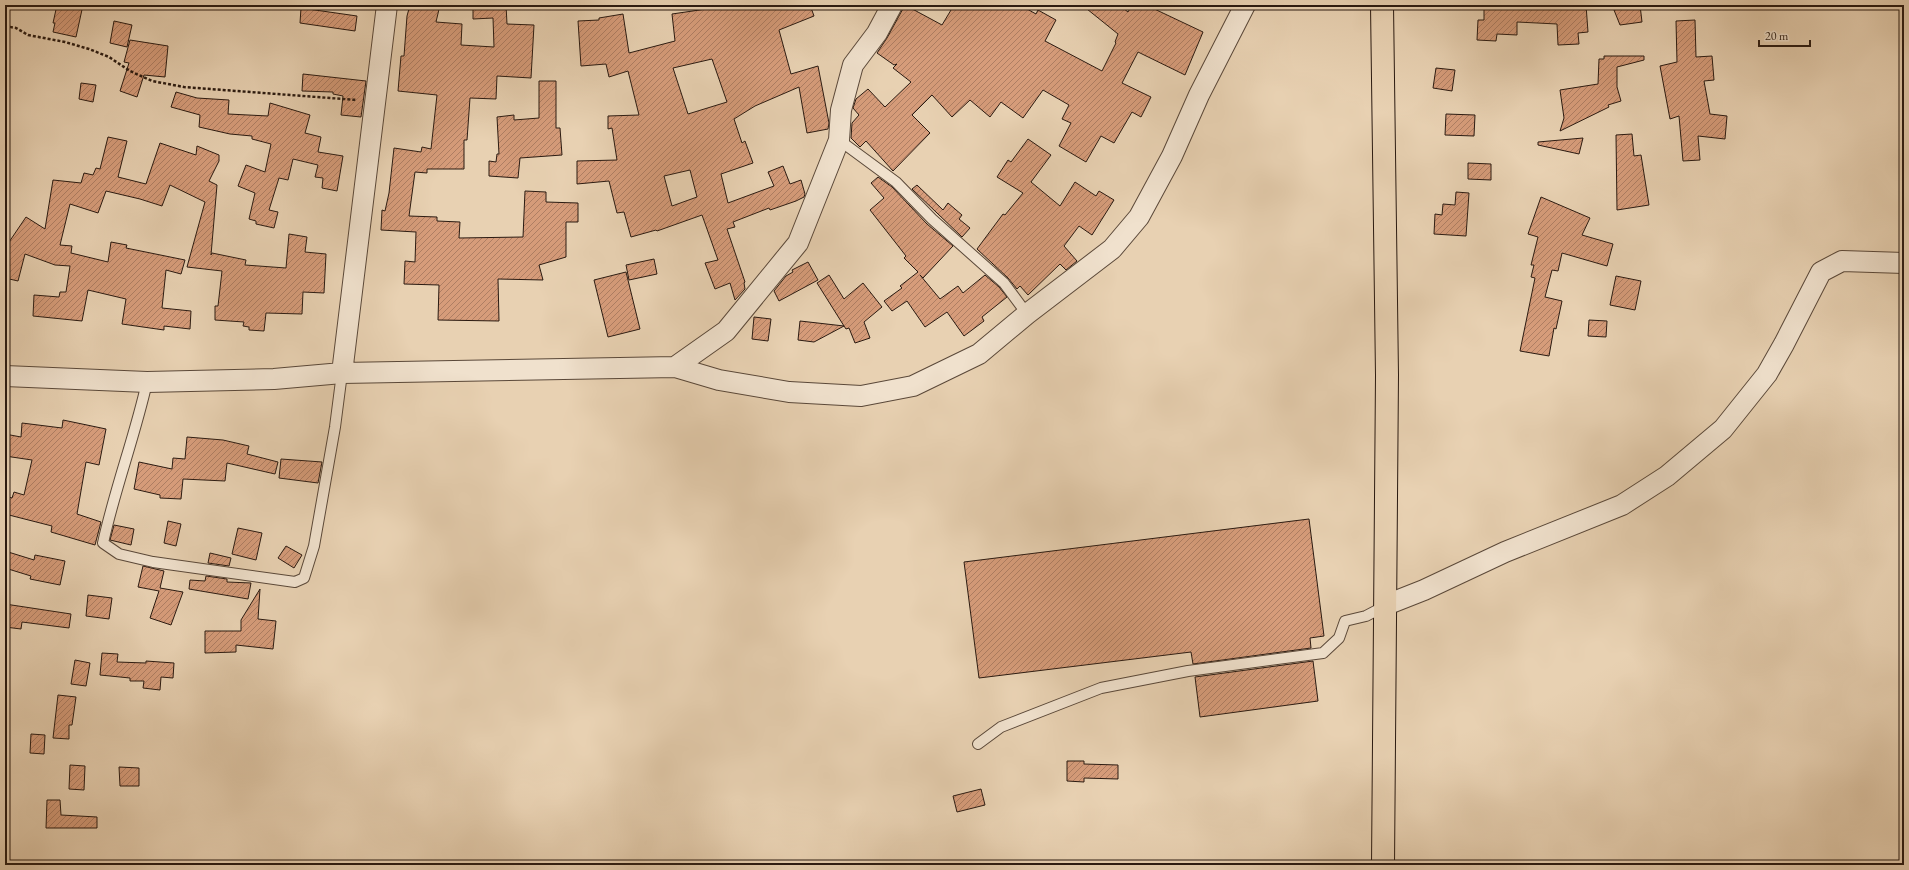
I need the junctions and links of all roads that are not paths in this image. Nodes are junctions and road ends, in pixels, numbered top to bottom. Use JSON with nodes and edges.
{"nodes":[{"id":1,"x":387,"y":5,"type":"edge"},
{"id":2,"x":892,"y":5,"type":"edge"},
{"id":3,"x":1245,"y":5,"type":"edge"},
{"id":4,"x":1382,"y":5,"type":"edge"},
{"id":5,"x":840,"y":140,"type":"junction"},
{"id":6,"x":1904,"y":263,"type":"edge"},
{"id":7,"x":1027,"y":314,"type":"junction"},
{"id":8,"x":675,"y":367,"type":"junction"},
{"id":9,"x":342,"y":373,"type":"junction"},
{"id":10,"x":5,"y":376,"type":"edge"},
{"id":11,"x":146,"y":382,"type":"junction"},
{"id":12,"x":1386,"y":605,"type":"junction"},
{"id":13,"x":978,"y":744,"type":"dead end"},
{"id":14,"x":1383,"y":865,"type":"edge"}],
"edges":[{"from":1,"to":9,"type":"street"},
{"from":2,"to":5,"type":"street"},
{"from":3,"to":7,"type":"street"},
{"from":4,"to":12,"type":"main road"},
{"from":5,"to":7,"type":"lane"},
{"from":5,"to":8,"type":"street"},
{"from":6,"to":12,"type":"street"},
{"from":7,"to":8,"type":"street"},
{"from":8,"to":9,"type":"street"},
{"from":9,"to":11,"type":"street"},
{"from":9,"to":11,"type":"lane"},
{"from":10,"to":11,"type":"street"},
{"from":12,"to":13,"type":"lane"},
{"from":12,"to":14,"type":"main road"}]}
